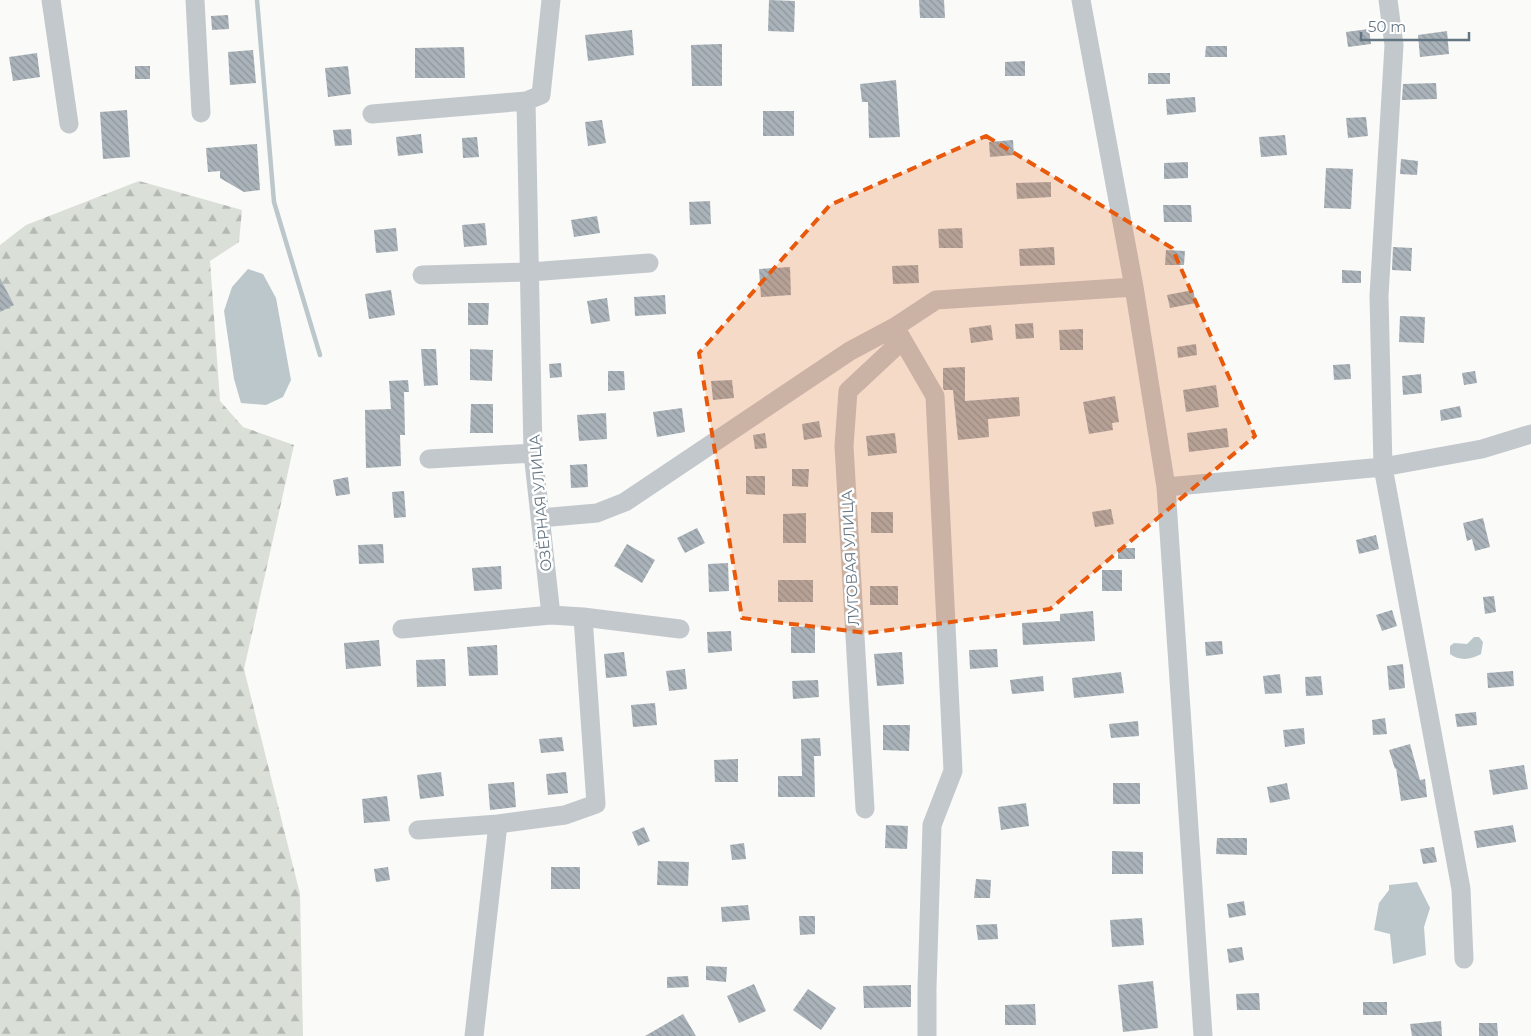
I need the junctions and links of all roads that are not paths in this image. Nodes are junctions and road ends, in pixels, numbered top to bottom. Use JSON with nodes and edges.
{"nodes":[{"id":1,"x":52,"y":0,"type":"edge"},
{"id":2,"x":194,"y":0,"type":"edge"},
{"id":3,"x":551,"y":0,"type":"edge"},
{"id":4,"x":1081,"y":0,"type":"edge"},
{"id":5,"x":1388,"y":0,"type":"edge"},
{"id":6,"x":526,"y":101,"type":"junction"},
{"id":7,"x":201,"y":113,"type":"dead end"},
{"id":8,"x":372,"y":114,"type":"dead end"},
{"id":9,"x":69,"y":124,"type":"dead end"},
{"id":10,"x":649,"y":263,"type":"dead end"},
{"id":11,"x":530,"y":272,"type":"junction"},
{"id":12,"x":422,"y":275,"type":"dead end"},
{"id":13,"x":1134,"y":287,"type":"junction"},
{"id":14,"x":894,"y":327,"type":"junction"},
{"id":15,"x":1531,"y":434,"type":"edge"},
{"id":16,"x":534,"y":453,"type":"junction"},
{"id":17,"x":429,"y":459,"type":"dead end"},
{"id":18,"x":1383,"y":467,"type":"junction"},
{"id":19,"x":1166,"y":488,"type":"junction"},
{"id":20,"x":540,"y":518,"type":"junction"},
{"id":21,"x":550,"y":615,"type":"junction"},
{"id":22,"x":583,"y":618,"type":"junction"},
{"id":23,"x":402,"y":629,"type":"dead end"},
{"id":24,"x":680,"y":629,"type":"dead end"},
{"id":25,"x":865,"y":809,"type":"dead end"},
{"id":26,"x":498,"y":824,"type":"junction"},
{"id":27,"x":418,"y":830,"type":"dead end"},
{"id":28,"x":1464,"y":959,"type":"dead end"},
{"id":29,"x":474,"y":1036,"type":"edge"},
{"id":30,"x":927,"y":1036,"type":"edge"},
{"id":31,"x":1203,"y":1036,"type":"edge"}],
"edges":[{"from":1,"to":9,"type":"street"},
{"from":2,"to":7,"type":"street"},
{"from":3,"to":6,"type":"street"},
{"from":4,"to":13,"type":"street"},
{"from":5,"to":18,"type":"street"},
{"from":6,"to":8,"type":"street"},
{"from":6,"to":11,"type":"street","name":"ОЗЁРНАЯ УЛИЦА"},
{"from":10,"to":11,"type":"street"},
{"from":11,"to":12,"type":"street"},
{"from":11,"to":16,"type":"street","name":"ОЗЁРНАЯ УЛИЦА"},
{"from":13,"to":14,"type":"street"},
{"from":13,"to":19,"type":"street"},
{"from":14,"to":20,"type":"street"},
{"from":14,"to":25,"type":"street","name":"ЛУГОВАЯ УЛИЦА"},
{"from":14,"to":30,"type":"street"},
{"from":15,"to":18,"type":"street"},
{"from":16,"to":17,"type":"street"},
{"from":16,"to":20,"type":"street","name":"ОЗЁРНАЯ УЛИЦА"},
{"from":18,"to":19,"type":"street"},
{"from":18,"to":28,"type":"street"},
{"from":19,"to":31,"type":"street"},
{"from":20,"to":21,"type":"street","name":"ОЗЁРНАЯ УЛИЦА"},
{"from":21,"to":22,"type":"street"},
{"from":21,"to":23,"type":"street"},
{"from":22,"to":24,"type":"street"},
{"from":22,"to":26,"type":"street"},
{"from":26,"to":27,"type":"street"},
{"from":26,"to":29,"type":"street"}]}
